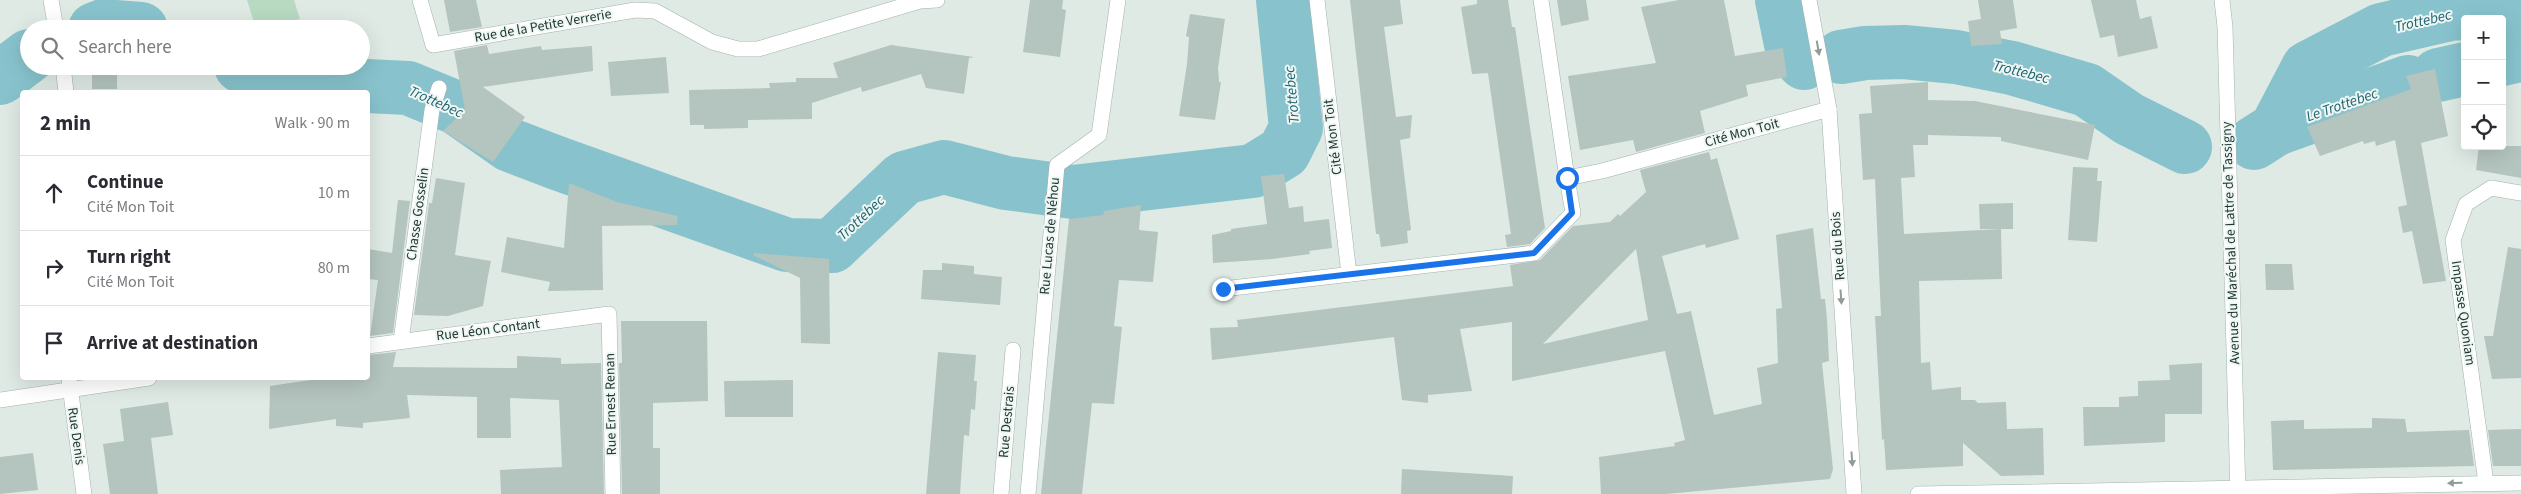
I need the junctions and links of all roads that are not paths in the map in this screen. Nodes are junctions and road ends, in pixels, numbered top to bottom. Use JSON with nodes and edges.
{"nodes":[{"id":1,"x":420,"y":0,"type":"edge"},
{"id":2,"x":938,"y":0,"type":"edge"},
{"id":3,"x":1118,"y":0,"type":"edge"},
{"id":4,"x":1317,"y":0,"type":"edge"},
{"id":5,"x":1541,"y":0,"type":"edge"},
{"id":6,"x":1809,"y":0,"type":"edge"},
{"id":7,"x":2222,"y":0,"type":"edge"},
{"id":8,"x":52,"y":5,"type":"edge"},
{"id":9,"x":54,"y":20,"type":"edge"},
{"id":10,"x":64,"y":75,"type":"edge"},
{"id":11,"x":438,"y":88,"type":"dead end"},
{"id":12,"x":66,"y":90,"type":"edge"},
{"id":13,"x":1829,"y":109,"type":"junction"},
{"id":14,"x":1567,"y":178,"type":"junction"},
{"id":15,"x":2521,"y":193,"type":"edge"},
{"id":16,"x":1349,"y":274,"type":"junction"},
{"id":17,"x":1223,"y":289,"type":"dead end"},
{"id":18,"x":609,"y":314,"type":"joint"},
{"id":19,"x":402,"y":341,"type":"junction"},
{"id":20,"x":370,"y":346,"type":"edge"},
{"id":21,"x":1013,"y":350,"type":"dead end"},
{"id":22,"x":116,"y":380,"type":"edge"},
{"id":23,"x":69,"y":383,"type":"edge"},
{"id":24,"x":0,"y":400,"type":"edge"},
{"id":25,"x":2486,"y":482,"type":"junction"},
{"id":26,"x":2521,"y":483,"type":"edge"},
{"id":27,"x":2238,"y":490,"type":"edge"},
{"id":28,"x":84,"y":494,"type":"edge"},
{"id":29,"x":613,"y":494,"type":"edge"},
{"id":30,"x":1001,"y":494,"type":"edge"},
{"id":31,"x":1028,"y":494,"type":"edge"},
{"id":32,"x":1854,"y":494,"type":"edge"},
{"id":33,"x":1918,"y":494,"type":"edge"}],
"edges":[{"from":1,"to":2,"type":"street","name":"Rue de la Petite Verrerie"},
{"from":3,"to":31,"type":"street","name":"Rue Lucas de Néhou"},
{"from":4,"to":16,"type":"street","name":"Cité Mon Toit"},
{"from":5,"to":14,"type":"street"},
{"from":6,"to":13,"type":"street","name":"Rue du Bois","one_way":true},
{"from":7,"to":27,"type":"street","name":"Avenue du Maréchal de Lattre de Tassigny"},
{"from":8,"to":9,"type":"street"},
{"from":10,"to":12,"type":"street"},
{"from":11,"to":19,"type":"street","name":"Chasse Gosselin"},
{"from":13,"to":14,"type":"street","name":"Cité Mon Toit"},
{"from":13,"to":32,"type":"street","name":"Rue du Bois","one_way":true},
{"from":14,"to":16,"type":"street"},
{"from":15,"to":25,"type":"street","name":"Impasse Quoniam"},
{"from":16,"to":17,"type":"street"},
{"from":18,"to":19,"type":"street","name":"Rue Léon Contant"},
{"from":18,"to":29,"type":"street","name":"Rue Ernest Renan"},
{"from":19,"to":20,"type":"street","name":"Rue Léon Contant"},
{"from":21,"to":30,"type":"street","name":"Rue Destrais"},
{"from":22,"to":23,"type":"street"},
{"from":23,"to":24,"type":"street"},
{"from":23,"to":28,"type":"street","name":"Rue Denis"},
{"from":25,"to":26,"type":"street"},
{"from":25,"to":27,"type":"street","one_way":true},
{"from":27,"to":33,"type":"street"}]}
